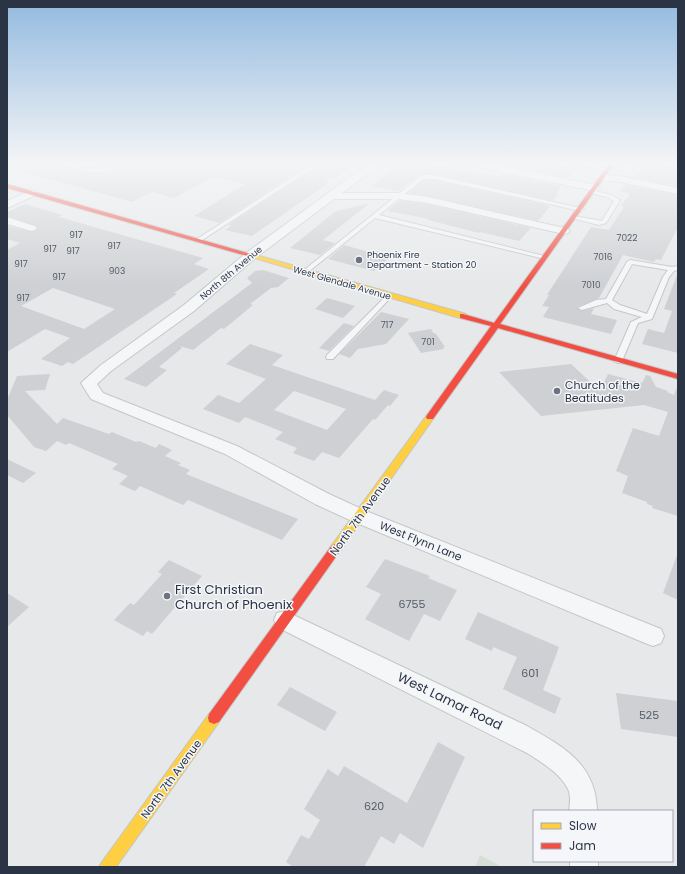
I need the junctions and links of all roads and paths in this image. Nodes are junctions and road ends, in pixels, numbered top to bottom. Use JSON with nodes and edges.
{"nodes":[{"id":1,"x":73,"y":205,"type":"edge"},
{"id":2,"x":253,"y":205,"type":"edge"},
{"id":3,"x":320,"y":205,"type":"edge"},
{"id":4,"x":388,"y":205,"type":"edge"},
{"id":5,"x":447,"y":205,"type":"edge"},
{"id":6,"x":565,"y":205,"type":"edge"},
{"id":7,"x":583,"y":205,"type":"edge"},
{"id":8,"x":614,"y":205,"type":"edge"},
{"id":9,"x":581,"y":208,"type":"junction"},
{"id":10,"x":375,"y":216,"type":"junction"},
{"id":11,"x":574,"y":218,"type":"junction"},
{"id":12,"x":7,"y":220,"type":"edge"},
{"id":13,"x":31,"y":228,"type":"dead end"},
{"id":14,"x":564,"y":231,"type":"junction"},
{"id":15,"x":197,"y":241,"type":"junction"},
{"id":16,"x":250,"y":256,"type":"junction"},
{"id":17,"x":545,"y":257,"type":"junction"},
{"id":18,"x":675,"y":269,"type":"edge"},
{"id":19,"x":305,"y":272,"type":"junction"},
{"id":20,"x":389,"y":296,"type":"junction"},
{"id":21,"x":608,"y":301,"type":"junction"},
{"id":22,"x":582,"y":308,"type":"dead end"},
{"id":23,"x":649,"y":316,"type":"junction"},
{"id":24,"x":496,"y":326,"type":"junction"},
{"id":25,"x":330,"y":356,"type":"dead end"},
{"id":26,"x":618,"y":361,"type":"junction"},
{"id":27,"x":678,"y":377,"type":"edge"},
{"id":28,"x":89,"y":383,"type":"joint"},
{"id":29,"x":359,"y":516,"type":"junction"},
{"id":30,"x":285,"y":620,"type":"junction"},
{"id":31,"x":653,"y":636,"type":"dead end"},
{"id":32,"x":583,"y":810,"type":"edge"},
{"id":33,"x":107,"y":867,"type":"edge"}],
"edges":[{"from":1,"to":15,"type":"main road","name":"West Glendale Avenue"},
{"from":2,"to":15,"type":"lane"},
{"from":3,"to":16,"type":"street","name":"North 8th Avenue"},
{"from":4,"to":10,"type":"lane"},
{"from":5,"to":14,"type":"street"},
{"from":6,"to":9,"type":"lane"},
{"from":7,"to":9,"type":"main road","name":"North 7th Avenue"},
{"from":8,"to":11,"type":"lane"},
{"from":9,"to":11,"type":"main road","name":"North 7th Avenue"},
{"from":10,"to":17,"type":"lane"},
{"from":10,"to":19,"type":"lane"},
{"from":11,"to":14,"type":"main road","name":"North 7th Avenue"},
{"from":12,"to":13,"type":"street"},
{"from":14,"to":17,"type":"main road","name":"North 7th Avenue"},
{"from":15,"to":16,"type":"main road","name":"West Glendale Avenue"},
{"from":16,"to":19,"type":"main road","name":"West Glendale Avenue"},
{"from":16,"to":28,"type":"street","name":"North 8th Avenue"},
{"from":17,"to":24,"type":"main road","name":"North 7th Avenue"},
{"from":18,"to":21,"type":"lane"},
{"from":18,"to":23,"type":"lane"},
{"from":19,"to":20,"type":"main road","name":"West Glendale Avenue"},
{"from":20,"to":24,"type":"main road","name":"West Glendale Avenue"},
{"from":20,"to":25,"type":"lane"},
{"from":21,"to":22,"type":"lane"},
{"from":21,"to":23,"type":"lane"},
{"from":23,"to":26,"type":"lane"},
{"from":24,"to":26,"type":"main road","name":"West Glendale Avenue"},
{"from":24,"to":29,"type":"main road","name":"North 7th Avenue"},
{"from":26,"to":27,"type":"main road","name":"West Glendale Avenue"},
{"from":28,"to":29,"type":"street","name":"West Flynn Lane"},
{"from":29,"to":30,"type":"main road","name":"North 7th Avenue"},
{"from":29,"to":31,"type":"street","name":"West Flynn Lane"},
{"from":30,"to":32,"type":"street","name":"West Lamar Road"},
{"from":30,"to":33,"type":"main road","name":"North 7th Avenue"}]}
